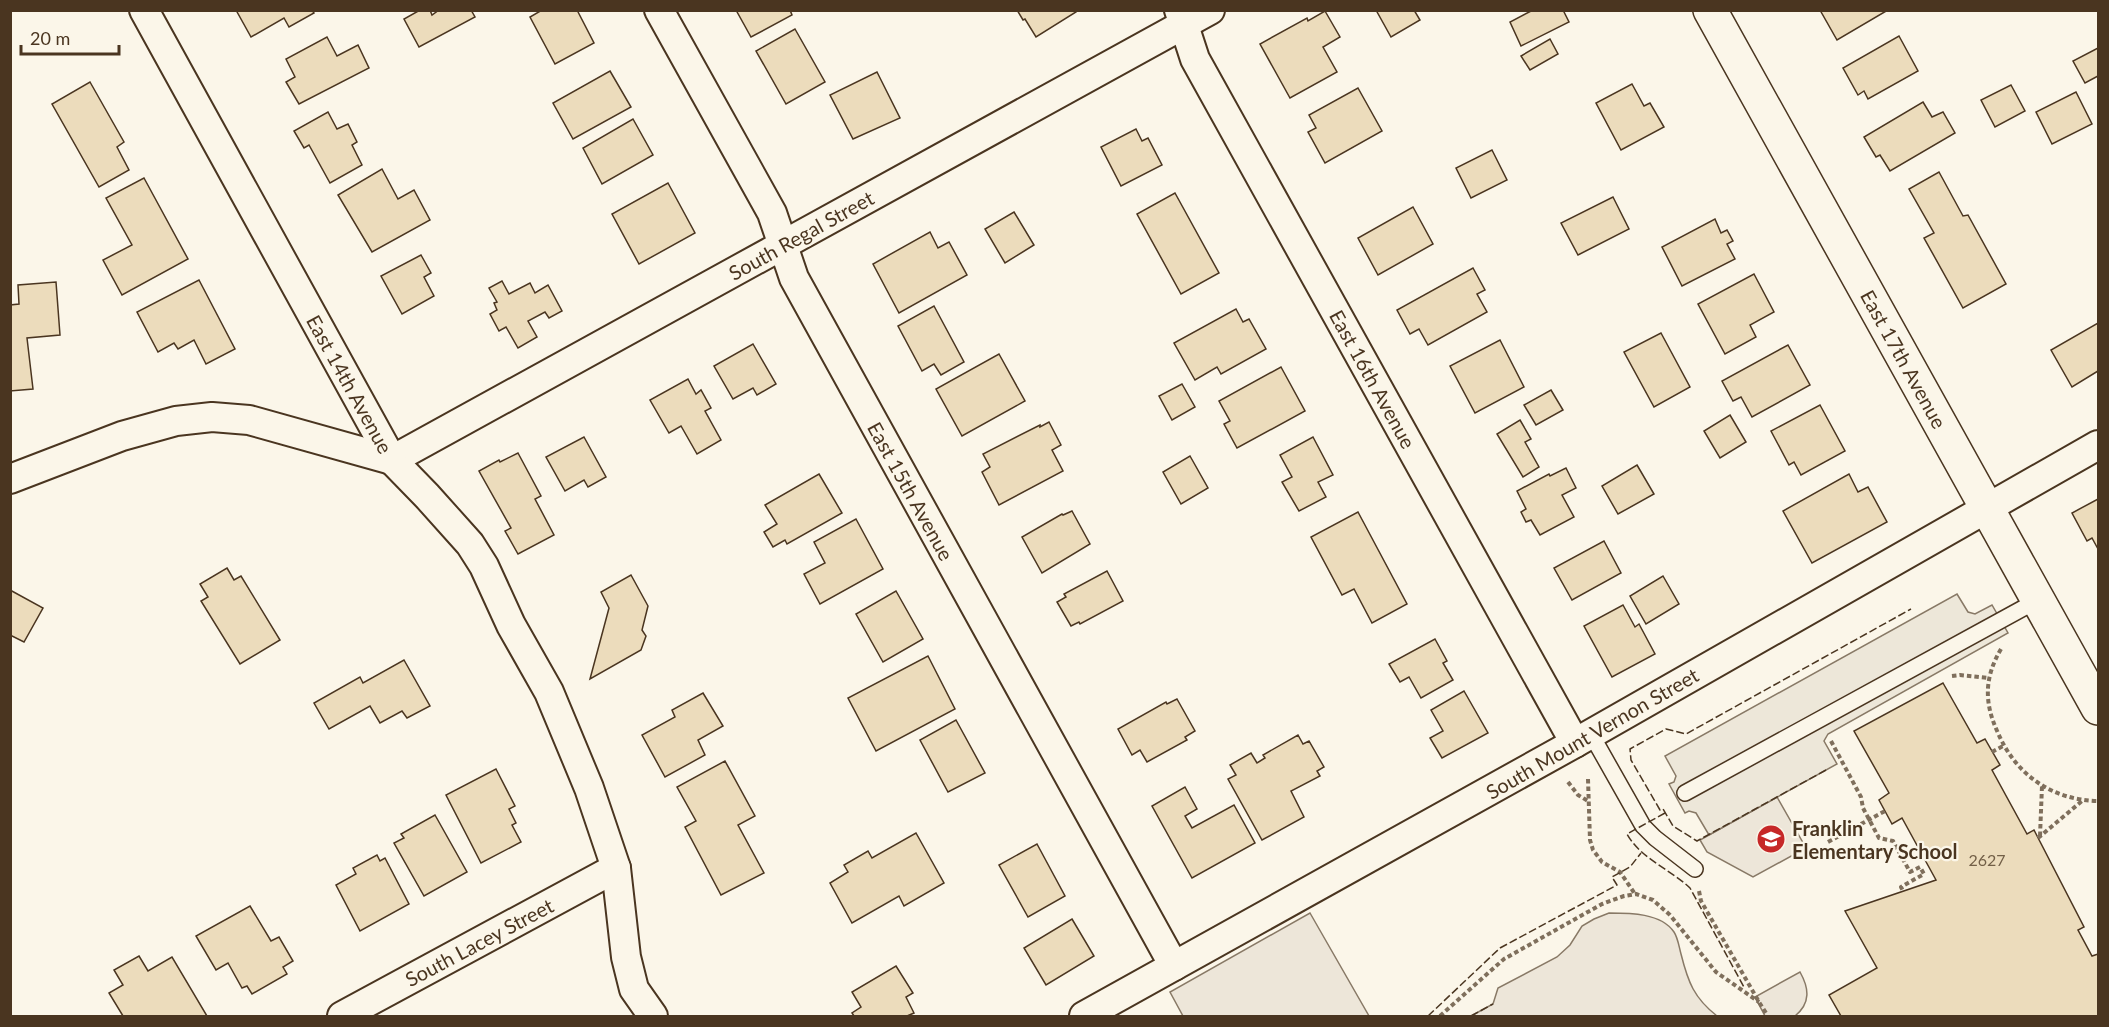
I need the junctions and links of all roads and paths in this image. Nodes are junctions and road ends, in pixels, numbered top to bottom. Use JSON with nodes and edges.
{"nodes":[{"id":1,"x":144,"y":10,"type":"edge"},
{"id":2,"x":659,"y":10,"type":"edge"},
{"id":3,"x":1210,"y":10,"type":"edge"},
{"id":4,"x":1710,"y":10,"type":"edge"},
{"id":5,"x":1182,"y":18,"type":"edge"},
{"id":6,"x":783,"y":245,"type":"junction"},
{"id":7,"x":2098,"y":445,"type":"edge"},
{"id":8,"x":392,"y":460,"type":"junction"},
{"id":9,"x":10,"y":479,"type":"edge"},
{"id":10,"x":1987,"y":507,"type":"junction"},
{"id":11,"x":2038,"y":600,"type":"junction"},
{"id":12,"x":2009,"y":642,"type":"dead end"},
{"id":13,"x":1950,"y":676,"type":"dead end"},
{"id":14,"x":1989,"y":678,"type":"junction"},
{"id":15,"x":2098,"y":708,"type":"edge"},
{"id":16,"x":1832,"y":736,"type":"dead end"},
{"id":17,"x":1583,"y":739,"type":"junction"},
{"id":18,"x":2003,"y":746,"type":"junction"},
{"id":19,"x":1992,"y":752,"type":"dead end"},
{"id":20,"x":1588,"y":774,"type":"dead end"},
{"id":21,"x":1565,"y":777,"type":"dead end"},
{"id":22,"x":2042,"y":786,"type":"junction"},
{"id":23,"x":1685,"y":793,"type":"dead end"},
{"id":24,"x":1589,"y":801,"type":"junction"},
{"id":25,"x":2083,"y":801,"type":"junction"},
{"id":26,"x":2098,"y":801,"type":"edge"},
{"id":27,"x":1885,"y":811,"type":"dead end"},
{"id":28,"x":1869,"y":820,"type":"junction"},
{"id":29,"x":1828,"y":842,"type":"dead end"},
{"id":30,"x":616,"y":868,"type":"junction"},
{"id":31,"x":1695,"y":869,"type":"joint"},
{"id":32,"x":1903,"y":891,"type":"dead end"},
{"id":33,"x":1635,"y":894,"type":"junction"},
{"id":34,"x":1174,"y":966,"type":"junction"},
{"id":35,"x":1759,"y":1002,"type":"junction"},
{"id":36,"x":342,"y":1017,"type":"edge"},
{"id":37,"x":653,"y":1017,"type":"edge"},
{"id":38,"x":1084,"y":1017,"type":"edge"},
{"id":39,"x":1440,"y":1017,"type":"edge"},
{"id":40,"x":1765,"y":1017,"type":"edge"}],
"edges":[{"from":1,"to":8,"type":"street","name":"East 14th Avenue"},
{"from":2,"to":6,"type":"street","name":"East 15th Avenue"},
{"from":3,"to":5,"type":"street","name":"South Regal Street"},
{"from":4,"to":10,"type":"street","name":"East 17th Avenue"},
{"from":5,"to":6,"type":"street","name":"South Regal Street"},
{"from":5,"to":17,"type":"street","name":"East 16th Avenue"},
{"from":6,"to":8,"type":"street","name":"South Regal Street"},
{"from":6,"to":34,"type":"street","name":"East 15th Avenue"},
{"from":7,"to":10,"type":"street","name":"South Mount Vernon Street"},
{"from":8,"to":9,"type":"street"},
{"from":8,"to":30,"type":"street","name":"East 14th Avenue"},
{"from":10,"to":11,"type":"street","name":"East 17th Avenue"},
{"from":10,"to":17,"type":"street","name":"South Mount Vernon Street"},
{"from":11,"to":15,"type":"street","name":"East 17th Avenue"},
{"from":11,"to":23,"type":"lane"},
{"from":12,"to":14,"type":"path"},
{"from":13,"to":14,"type":"path"},
{"from":14,"to":18,"type":"path"},
{"from":16,"to":28,"type":"path"},
{"from":17,"to":31,"type":"lane"},
{"from":17,"to":34,"type":"street","name":"South Mount Vernon Street"},
{"from":18,"to":19,"type":"path"},
{"from":18,"to":22,"type":"path"},
{"from":20,"to":24,"type":"path"},
{"from":21,"to":24,"type":"path"},
{"from":22,"to":25,"type":"path"},
{"from":22,"to":25,"type":"path"},
{"from":24,"to":33,"type":"path"},
{"from":25,"to":26,"type":"path"},
{"from":27,"to":28,"type":"path"},
{"from":28,"to":29,"type":"path"},
{"from":28,"to":32,"type":"path"},
{"from":30,"to":36,"type":"street","name":"South Lacey Street"},
{"from":30,"to":37,"type":"street","name":"East 14th Avenue"},
{"from":31,"to":35,"type":"path"},
{"from":33,"to":35,"type":"path"},
{"from":33,"to":39,"type":"path"},
{"from":34,"to":38,"type":"street","name":"South Mount Vernon Street"},
{"from":35,"to":40,"type":"path"}]}
